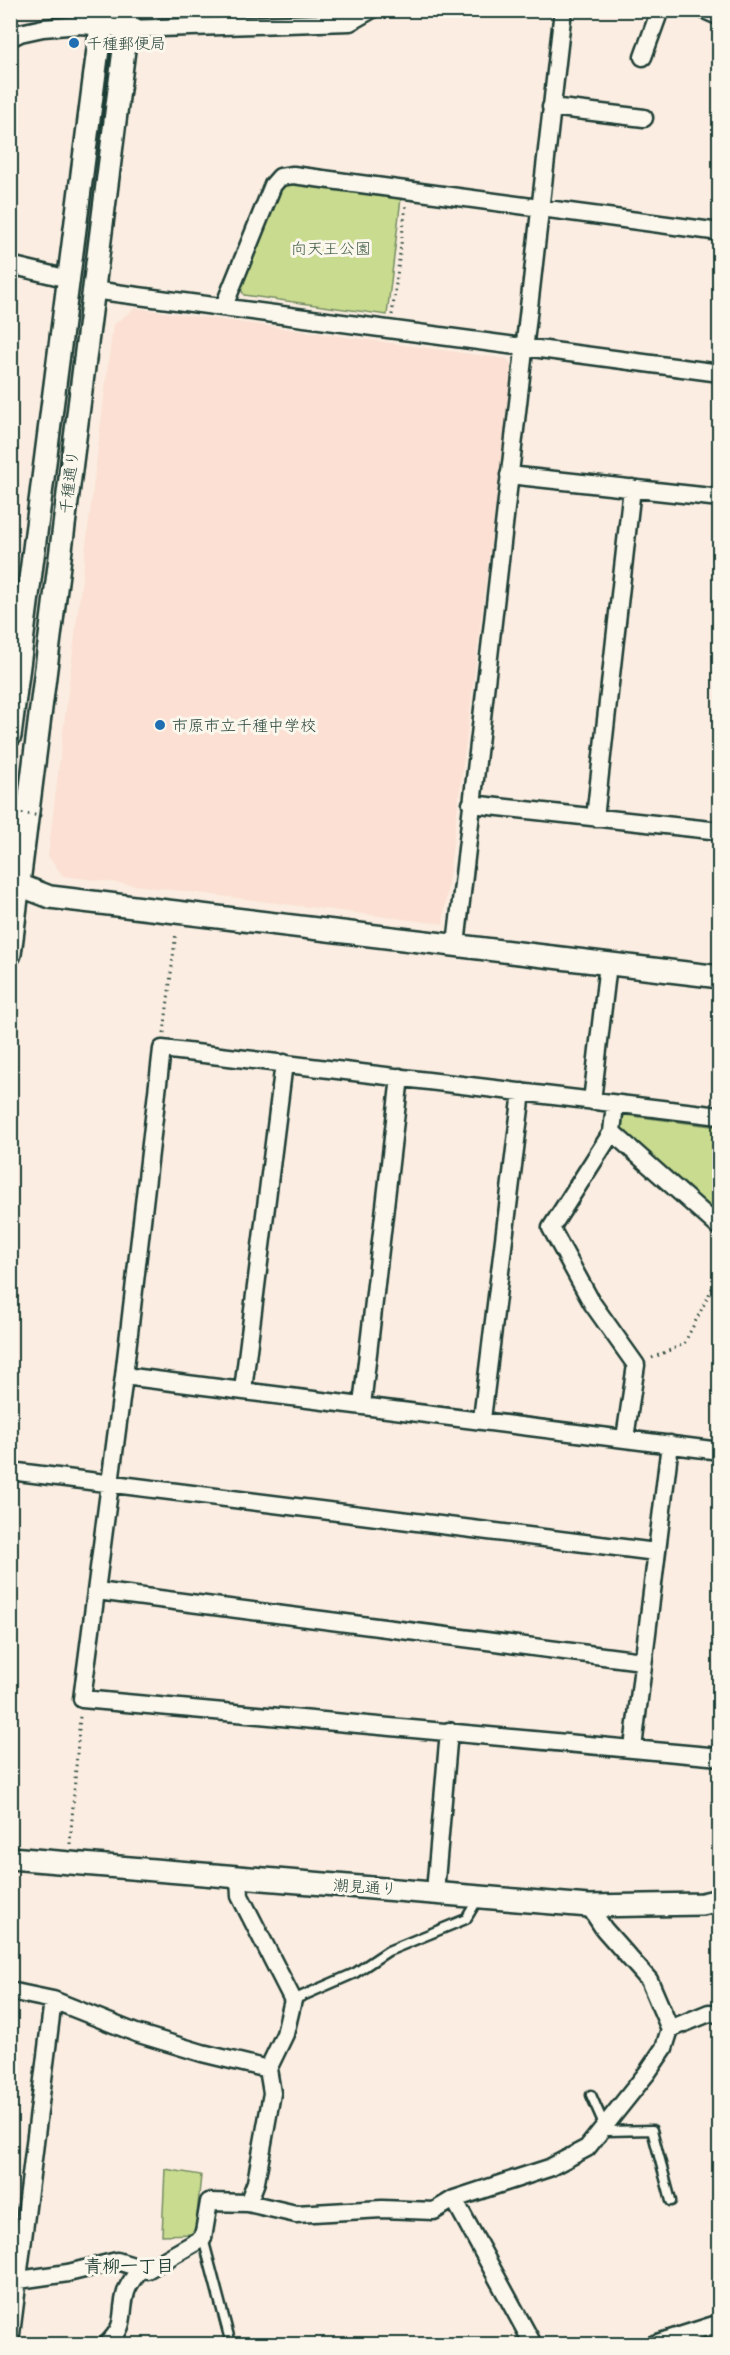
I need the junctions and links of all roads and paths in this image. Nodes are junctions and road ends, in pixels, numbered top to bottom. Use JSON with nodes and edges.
{"nodes":[{"id":1,"x":371,"y":10,"type":"edge"},
{"id":2,"x":563,"y":10,"type":"edge"},
{"id":3,"x":660,"y":10,"type":"edge"},
{"id":4,"x":704,"y":10,"type":"edge"},
{"id":5,"x":720,"y":17,"type":"edge"},
{"id":6,"x":91,"y":18,"type":"edge"},
{"id":7,"x":128,"y":20,"type":"edge"},
{"id":8,"x":10,"y":38,"type":"edge"},
{"id":9,"x":643,"y":57,"type":"dead end"},
{"id":10,"x":551,"y":107,"type":"junction"},
{"id":11,"x":644,"y":118,"type":"dead end"},
{"id":12,"x":407,"y":192,"type":"junction"},
{"id":13,"x":540,"y":209,"type":"junction"},
{"id":14,"x":720,"y":232,"type":"edge"},
{"id":15,"x":10,"y":265,"type":"edge"},
{"id":16,"x":69,"y":279,"type":"junction"},
{"id":17,"x":93,"y":290,"type":"junction"},
{"id":18,"x":224,"y":306,"type":"junction"},
{"id":19,"x":390,"y":328,"type":"junction"},
{"id":20,"x":525,"y":346,"type":"junction"},
{"id":21,"x":720,"y":373,"type":"edge"},
{"id":22,"x":509,"y":475,"type":"junction"},
{"id":23,"x":632,"y":489,"type":"junction"},
{"id":24,"x":720,"y":498,"type":"edge"},
{"id":25,"x":10,"y":736,"type":"edge"},
{"id":26,"x":471,"y":804,"type":"junction"},
{"id":27,"x":10,"y":812,"type":"edge"},
{"id":28,"x":42,"y":816,"type":"dead end"},
{"id":29,"x":595,"y":818,"type":"junction"},
{"id":30,"x":719,"y":830,"type":"edge"},
{"id":31,"x":15,"y":882,"type":"edge"},
{"id":32,"x":178,"y":912,"type":"junction"},
{"id":33,"x":456,"y":945,"type":"junction"},
{"id":34,"x":10,"y":954,"type":"edge"},
{"id":35,"x":608,"y":964,"type":"junction"},
{"id":36,"x":720,"y":977,"type":"edge"},
{"id":37,"x":162,"y":1049,"type":"junction"},
{"id":38,"x":284,"y":1063,"type":"junction"},
{"id":39,"x":400,"y":1077,"type":"junction"},
{"id":40,"x":522,"y":1092,"type":"junction"},
{"id":41,"x":592,"y":1101,"type":"junction"},
{"id":42,"x":615,"y":1104,"type":"junction"},
{"id":43,"x":720,"y":1116,"type":"edge"},
{"id":44,"x":612,"y":1132,"type":"junction"},
{"id":45,"x":720,"y":1228,"type":"edge"},
{"id":46,"x":720,"y":1273,"type":"edge"},
{"id":47,"x":636,"y":1365,"type":"junction"},
{"id":48,"x":124,"y":1376,"type":"junction"},
{"id":49,"x":243,"y":1390,"type":"junction"},
{"id":50,"x":362,"y":1405,"type":"junction"},
{"id":51,"x":482,"y":1419,"type":"junction"},
{"id":52,"x":625,"y":1438,"type":"junction"},
{"id":53,"x":670,"y":1444,"type":"junction"},
{"id":54,"x":720,"y":1451,"type":"edge"},
{"id":55,"x":10,"y":1471,"type":"edge"},
{"id":56,"x":110,"y":1484,"type":"junction"},
{"id":57,"x":656,"y":1552,"type":"junction"},
{"id":58,"x":97,"y":1591,"type":"junction"},
{"id":59,"x":642,"y":1661,"type":"junction"},
{"id":60,"x":82,"y":1699,"type":"junction"},
{"id":61,"x":449,"y":1731,"type":"junction"},
{"id":62,"x":633,"y":1748,"type":"junction"},
{"id":63,"x":720,"y":1757,"type":"edge"},
{"id":64,"x":10,"y":1858,"type":"edge"},
{"id":65,"x":68,"y":1863,"type":"junction"},
{"id":66,"x":239,"y":1877,"type":"junction"},
{"id":67,"x":435,"y":1892,"type":"junction"},
{"id":68,"x":480,"y":1896,"type":"junction"},
{"id":69,"x":720,"y":1900,"type":"edge"},
{"id":70,"x":589,"y":1906,"type":"junction"},
{"id":71,"x":10,"y":1990,"type":"edge"},
{"id":72,"x":53,"y":2000,"type":"junction"},
{"id":73,"x":293,"y":2000,"type":"junction"},
{"id":74,"x":720,"y":2013,"type":"edge"},
{"id":75,"x":670,"y":2029,"type":"junction"},
{"id":76,"x":268,"y":2069,"type":"junction"},
{"id":77,"x":591,"y":2095,"type":"dead end"},
{"id":78,"x":604,"y":2127,"type":"junction"},
{"id":79,"x":454,"y":2199,"type":"junction"},
{"id":80,"x":670,"y":2201,"type":"dead end"},
{"id":81,"x":248,"y":2203,"type":"junction"},
{"id":82,"x":203,"y":2238,"type":"junction"},
{"id":83,"x":141,"y":2268,"type":"junction"},
{"id":84,"x":15,"y":2279,"type":"edge"},
{"id":85,"x":720,"y":2323,"type":"edge"},
{"id":86,"x":10,"y":2342,"type":"edge"},
{"id":87,"x":107,"y":2344,"type":"edge"},
{"id":88,"x":231,"y":2344,"type":"edge"},
{"id":89,"x":533,"y":2344,"type":"edge"},
{"id":90,"x":654,"y":2344,"type":"edge"}],
"edges":[{"from":1,"to":7,"type":"street"},
{"from":2,"to":10,"type":"street"},
{"from":3,"to":9,"type":"street"},
{"from":4,"to":5,"type":"street"},
{"from":6,"to":7,"type":"street"},
{"from":6,"to":8,"type":"street"},
{"from":6,"to":16,"type":"street","name":"千種通り"},
{"from":7,"to":17,"type":"street","name":"千種通り"},
{"from":10,"to":11,"type":"street"},
{"from":10,"to":13,"type":"street"},
{"from":12,"to":13,"type":"street"},
{"from":12,"to":18,"type":"street"},
{"from":12,"to":19,"type":"path"},
{"from":13,"to":14,"type":"street"},
{"from":13,"to":20,"type":"street"},
{"from":15,"to":16,"type":"street"},
{"from":16,"to":25,"type":"street","name":"千種通り"},
{"from":17,"to":18,"type":"street"},
{"from":17,"to":31,"type":"street","name":"千種通り"},
{"from":18,"to":19,"type":"street"},
{"from":19,"to":20,"type":"street"},
{"from":20,"to":21,"type":"street"},
{"from":20,"to":22,"type":"street"},
{"from":22,"to":23,"type":"street"},
{"from":22,"to":26,"type":"street"},
{"from":23,"to":24,"type":"street"},
{"from":23,"to":29,"type":"street"},
{"from":26,"to":29,"type":"street"},
{"from":26,"to":33,"type":"street"},
{"from":27,"to":28,"type":"path","bridge":true},
{"from":29,"to":30,"type":"street"},
{"from":31,"to":32,"type":"street"},
{"from":31,"to":34,"type":"street","name":"千種通り"},
{"from":32,"to":33,"type":"street"},
{"from":32,"to":37,"type":"path"},
{"from":33,"to":35,"type":"street"},
{"from":35,"to":36,"type":"street"},
{"from":35,"to":41,"type":"street"},
{"from":37,"to":38,"type":"street"},
{"from":37,"to":48,"type":"street"},
{"from":38,"to":39,"type":"street"},
{"from":38,"to":49,"type":"street"},
{"from":39,"to":40,"type":"street"},
{"from":39,"to":50,"type":"street"},
{"from":40,"to":41,"type":"street"},
{"from":40,"to":51,"type":"street"},
{"from":41,"to":42,"type":"street"},
{"from":42,"to":43,"type":"street"},
{"from":42,"to":44,"type":"street"},
{"from":44,"to":45,"type":"street"},
{"from":44,"to":47,"type":"street"},
{"from":46,"to":47,"type":"path"},
{"from":47,"to":52,"type":"street"},
{"from":48,"to":49,"type":"street"},
{"from":48,"to":56,"type":"street"},
{"from":49,"to":50,"type":"street"},
{"from":50,"to":51,"type":"street"},
{"from":51,"to":52,"type":"street"},
{"from":52,"to":53,"type":"street"},
{"from":53,"to":54,"type":"street"},
{"from":53,"to":57,"type":"street"},
{"from":55,"to":56,"type":"street"},
{"from":56,"to":57,"type":"street"},
{"from":56,"to":58,"type":"street"},
{"from":57,"to":59,"type":"street"},
{"from":58,"to":59,"type":"street"},
{"from":58,"to":60,"type":"street"},
{"from":59,"to":62,"type":"street"},
{"from":60,"to":61,"type":"street"},
{"from":60,"to":65,"type":"path"},
{"from":61,"to":62,"type":"street"},
{"from":61,"to":67,"type":"street"},
{"from":62,"to":63,"type":"street"},
{"from":64,"to":65,"type":"street","name":"潮見通り"},
{"from":65,"to":66,"type":"street","name":"潮見通り"},
{"from":66,"to":67,"type":"street","name":"潮見通り"},
{"from":66,"to":73,"type":"street"},
{"from":67,"to":68,"type":"street","name":"潮見通り"},
{"from":68,"to":70,"type":"street","name":"潮見通り"},
{"from":68,"to":73,"type":"lane"},
{"from":69,"to":70,"type":"street","name":"潮見通り"},
{"from":70,"to":75,"type":"street"},
{"from":71,"to":72,"type":"street"},
{"from":72,"to":76,"type":"street"},
{"from":72,"to":84,"type":"street"},
{"from":73,"to":76,"type":"street"},
{"from":74,"to":75,"type":"street"},
{"from":75,"to":78,"type":"street"},
{"from":76,"to":81,"type":"street"},
{"from":77,"to":78,"type":"lane"},
{"from":78,"to":79,"type":"street"},
{"from":78,"to":80,"type":"lane"},
{"from":79,"to":81,"type":"street"},
{"from":79,"to":89,"type":"street"},
{"from":81,"to":82,"type":"street"},
{"from":82,"to":83,"type":"street"},
{"from":82,"to":88,"type":"lane"},
{"from":83,"to":84,"type":"street"},
{"from":83,"to":87,"type":"street"},
{"from":84,"to":86,"type":"street"},
{"from":85,"to":90,"type":"street"}]}
